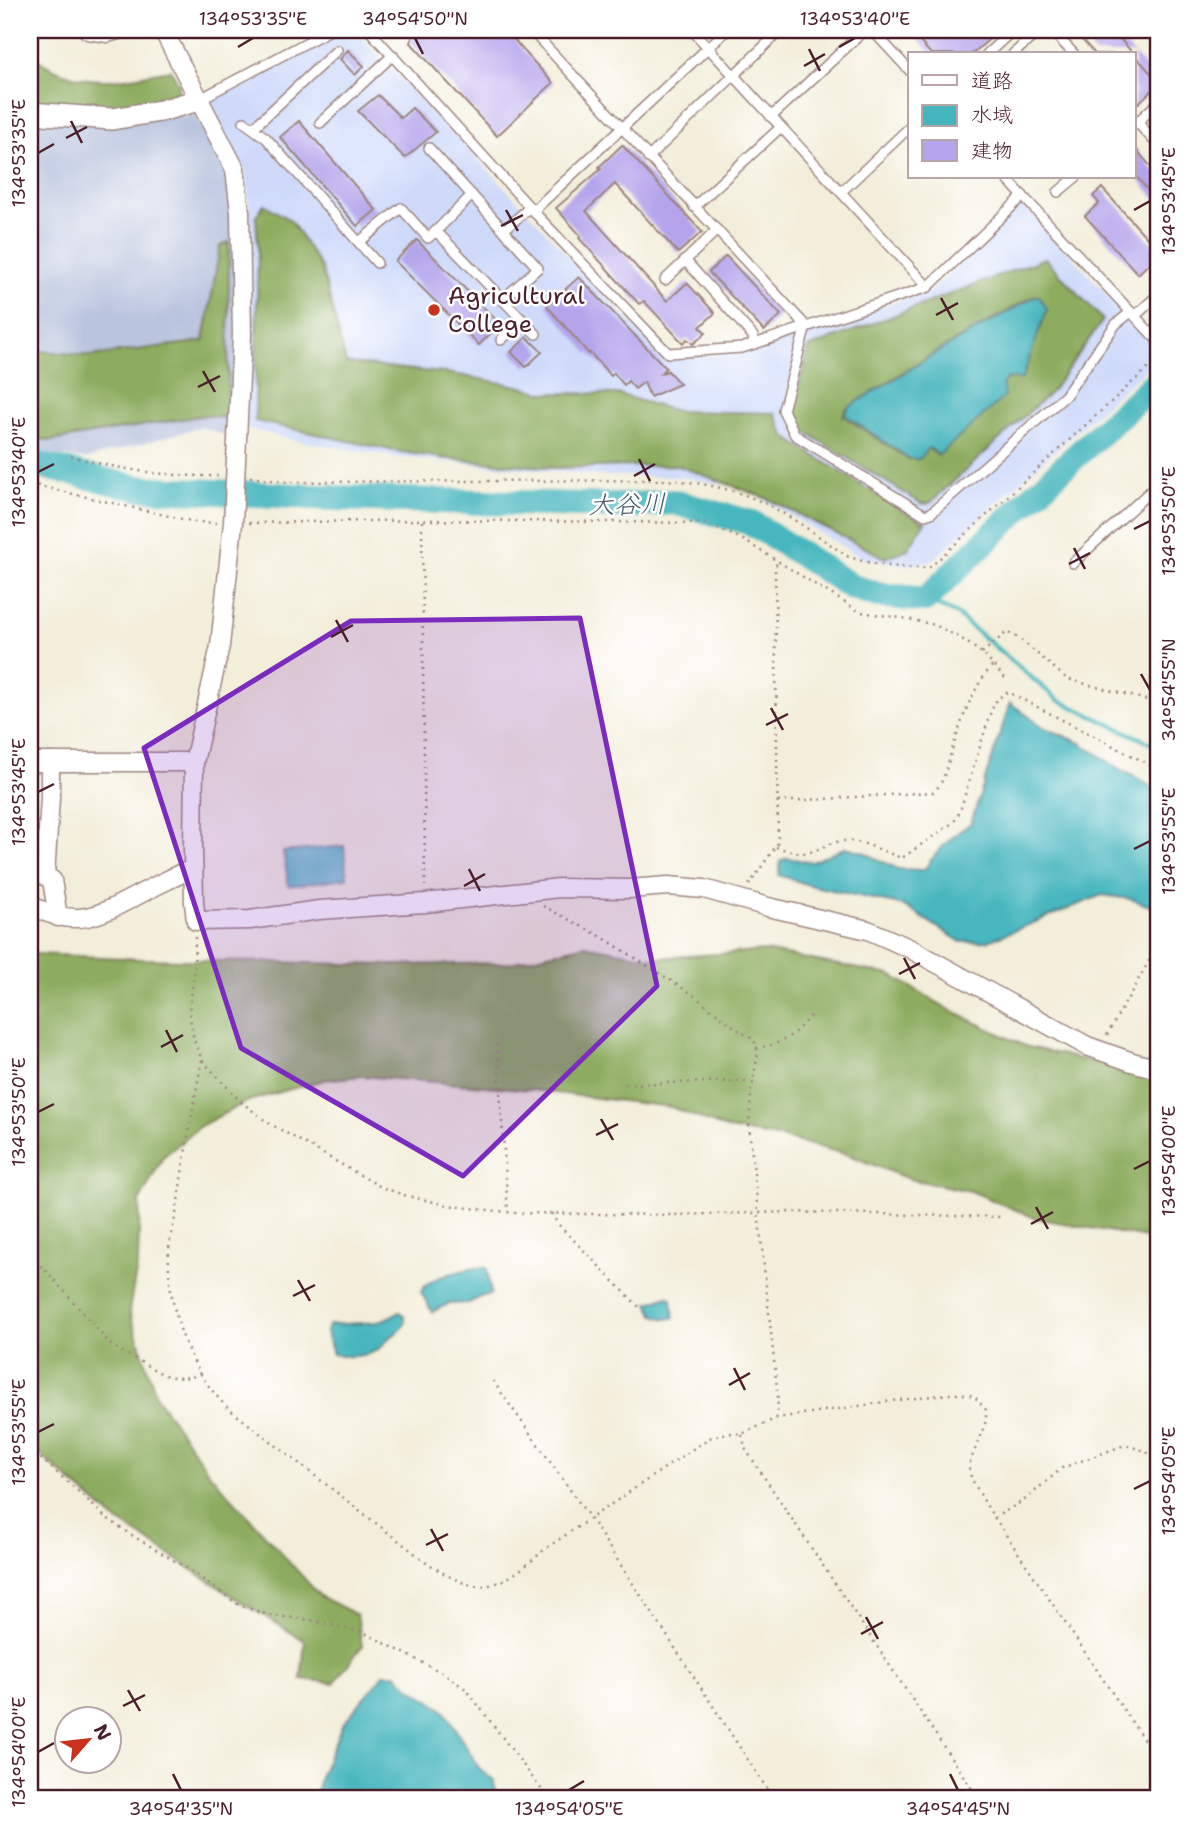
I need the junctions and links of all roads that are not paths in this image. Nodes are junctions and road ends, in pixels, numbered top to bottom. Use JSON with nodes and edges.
{"nodes":[{"id":1,"x":88,"y":30,"type":"edge"},
{"id":2,"x":118,"y":30,"type":"edge"},
{"id":3,"x":163,"y":30,"type":"edge"},
{"id":4,"x":330,"y":30,"type":"edge"},
{"id":5,"x":369,"y":30,"type":"edge"},
{"id":6,"x":531,"y":30,"type":"edge"},
{"id":7,"x":692,"y":30,"type":"edge"},
{"id":8,"x":726,"y":30,"type":"edge"},
{"id":9,"x":781,"y":30,"type":"edge"},
{"id":10,"x":865,"y":30,"type":"edge"},
{"id":11,"x":872,"y":30,"type":"edge"},
{"id":12,"x":1013,"y":30,"type":"edge"},
{"id":13,"x":1040,"y":30,"type":"edge"},
{"id":14,"x":1051,"y":30,"type":"edge"},
{"id":15,"x":708,"y":47,"type":"junction"},
{"id":16,"x":337,"y":50,"type":"dead end"},
{"id":17,"x":989,"y":52,"type":"edge"},
{"id":18,"x":1015,"y":52,"type":"edge"},
{"id":19,"x":1072,"y":52,"type":"edge"},
{"id":20,"x":393,"y":55,"type":"junction"},
{"id":21,"x":908,"y":70,"type":"edge"},
{"id":22,"x":733,"y":75,"type":"junction"},
{"id":23,"x":199,"y":100,"type":"junction"},
{"id":24,"x":1158,"y":103,"type":"edge"},
{"id":25,"x":30,"y":113,"type":"edge"},
{"id":26,"x":771,"y":117,"type":"junction"},
{"id":27,"x":1136,"y":121,"type":"edge"},
{"id":28,"x":244,"y":122,"type":"dead end"},
{"id":29,"x":320,"y":123,"type":"dead end"},
{"id":30,"x":1136,"y":123,"type":"edge"},
{"id":31,"x":781,"y":127,"type":"junction"},
{"id":32,"x":253,"y":128,"type":"junction"},
{"id":33,"x":621,"y":128,"type":"junction"},
{"id":34,"x":908,"y":129,"type":"edge"},
{"id":35,"x":1158,"y":145,"type":"edge"},
{"id":36,"x":429,"y":148,"type":"dead end"},
{"id":37,"x":648,"y":158,"type":"junction"},
{"id":38,"x":1006,"y":178,"type":"edge"},
{"id":39,"x":1075,"y":178,"type":"edge"},
{"id":40,"x":841,"y":192,"type":"junction"},
{"id":41,"x":1058,"y":192,"type":"dead end"},
{"id":42,"x":472,"y":195,"type":"junction"},
{"id":43,"x":1023,"y":196,"type":"junction"},
{"id":44,"x":694,"y":207,"type":"junction"},
{"id":45,"x":532,"y":209,"type":"junction"},
{"id":46,"x":504,"y":230,"type":"junction"},
{"id":47,"x":717,"y":230,"type":"junction"},
{"id":48,"x":436,"y":231,"type":"junction"},
{"id":49,"x":359,"y":242,"type":"junction"},
{"id":50,"x":685,"y":260,"type":"junction"},
{"id":51,"x":377,"y":263,"type":"dead end"},
{"id":52,"x":665,"y":280,"type":"dead end"},
{"id":53,"x":928,"y":287,"type":"junction"},
{"id":54,"x":1158,"y":295,"type":"edge"},
{"id":55,"x":502,"y":300,"type":"junction"},
{"id":56,"x":1133,"y":314,"type":"junction"},
{"id":57,"x":523,"y":320,"type":"junction"},
{"id":58,"x":806,"y":326,"type":"junction"},
{"id":59,"x":536,"y":334,"type":"dead end"},
{"id":60,"x":500,"y":340,"type":"dead end"},
{"id":61,"x":1158,"y":341,"type":"edge"},
{"id":62,"x":754,"y":344,"type":"junction"},
{"id":63,"x":1158,"y":484,"type":"edge"},
{"id":64,"x":1073,"y":563,"type":"dead end"},
{"id":65,"x":30,"y":762,"type":"edge"},
{"id":66,"x":50,"y":762,"type":"junction"},
{"id":67,"x":194,"y":762,"type":"junction"},
{"id":68,"x":193,"y":870,"type":"junction"},
{"id":69,"x":30,"y":905,"type":"edge"},
{"id":70,"x":58,"y":917,"type":"junction"},
{"id":71,"x":1158,"y":1069,"type":"edge"}],
"edges":[{"from":1,"to":2,"type":"street"},
{"from":3,"to":23,"type":"street"},
{"from":4,"to":23,"type":"lane"},
{"from":5,"to":20,"type":"lane"},
{"from":6,"to":33,"type":"lane"},
{"from":7,"to":15,"type":"lane"},
{"from":8,"to":15,"type":"lane"},
{"from":9,"to":22,"type":"lane"},
{"from":10,"to":26,"type":"lane"},
{"from":11,"to":21,"type":"lane"},
{"from":12,"to":17,"type":"lane"},
{"from":13,"to":18,"type":"lane"},
{"from":14,"to":19,"type":"lane"},
{"from":15,"to":22,"type":"lane"},
{"from":15,"to":33,"type":"lane"},
{"from":16,"to":32,"type":"lane"},
{"from":20,"to":29,"type":"lane"},
{"from":20,"to":45,"type":"lane"},
{"from":22,"to":26,"type":"lane"},
{"from":22,"to":37,"type":"lane"},
{"from":23,"to":25,"type":"street"},
{"from":23,"to":67,"type":"street"},
{"from":24,"to":27,"type":"lane"},
{"from":26,"to":31,"type":"lane"},
{"from":28,"to":32,"type":"lane"},
{"from":30,"to":35,"type":"lane"},
{"from":31,"to":40,"type":"lane"},
{"from":31,"to":44,"type":"lane"},
{"from":32,"to":49,"type":"lane"},
{"from":33,"to":37,"type":"lane"},
{"from":33,"to":45,"type":"lane"},
{"from":34,"to":40,"type":"lane"},
{"from":36,"to":42,"type":"lane"},
{"from":37,"to":44,"type":"lane"},
{"from":38,"to":43,"type":"lane"},
{"from":39,"to":41,"type":"lane"},
{"from":40,"to":53,"type":"lane"},
{"from":42,"to":46,"type":"lane"},
{"from":42,"to":48,"type":"lane"},
{"from":43,"to":53,"type":"lane"},
{"from":43,"to":56,"type":"lane"},
{"from":44,"to":47,"type":"lane"},
{"from":45,"to":46,"type":"lane"},
{"from":45,"to":62,"type":"lane"},
{"from":46,"to":55,"type":"lane"},
{"from":47,"to":50,"type":"lane"},
{"from":47,"to":58,"type":"lane"},
{"from":48,"to":49,"type":"lane"},
{"from":48,"to":55,"type":"lane"},
{"from":49,"to":51,"type":"lane"},
{"from":50,"to":52,"type":"lane"},
{"from":50,"to":62,"type":"lane"},
{"from":53,"to":58,"type":"lane"},
{"from":54,"to":56,"type":"lane"},
{"from":55,"to":57,"type":"lane"},
{"from":56,"to":58,"type":"lane"},
{"from":56,"to":61,"type":"lane"},
{"from":57,"to":59,"type":"lane"},
{"from":57,"to":60,"type":"lane"},
{"from":58,"to":62,"type":"lane"},
{"from":63,"to":64,"type":"lane"},
{"from":65,"to":66,"type":"street"},
{"from":66,"to":67,"type":"street"},
{"from":66,"to":70,"type":"street"},
{"from":67,"to":68,"type":"street"},
{"from":68,"to":70,"type":"street"},
{"from":68,"to":71,"type":"street"},
{"from":69,"to":70,"type":"street"}]}
